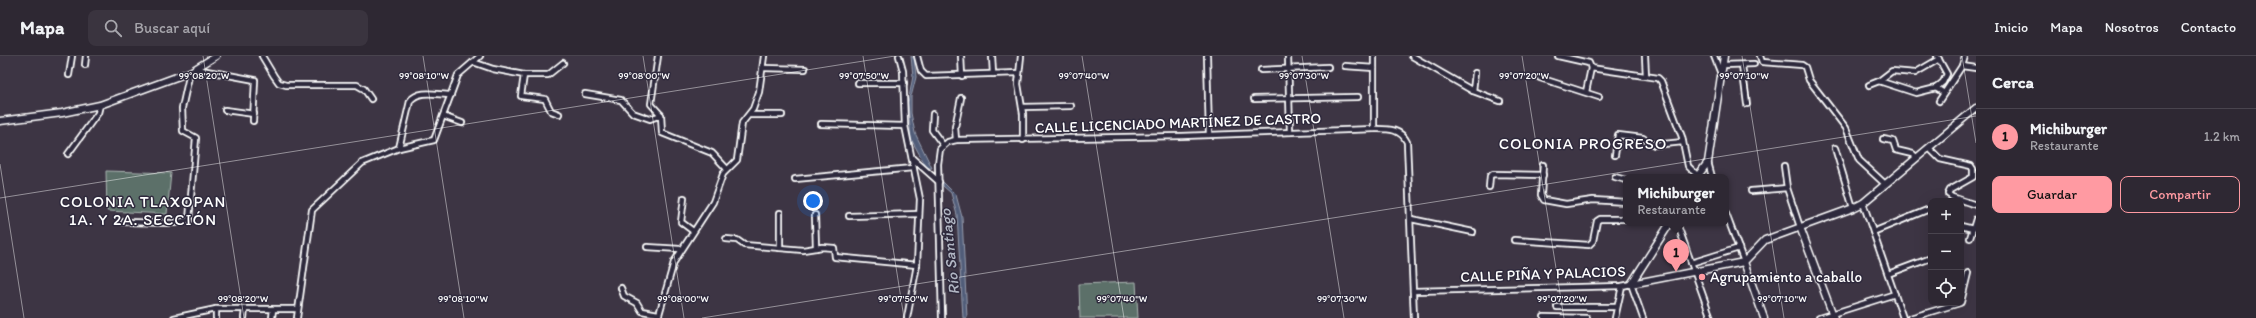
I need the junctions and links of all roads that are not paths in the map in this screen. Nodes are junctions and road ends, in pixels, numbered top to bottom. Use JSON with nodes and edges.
{"nodes":[{"id":1,"x":72,"y":56,"type":"edge"},
{"id":2,"x":86,"y":56,"type":"edge"},
{"id":3,"x":216,"y":56,"type":"edge"},
{"id":4,"x":262,"y":56,"type":"edge"},
{"id":5,"x":480,"y":56,"type":"edge"},
{"id":6,"x":658,"y":56,"type":"edge"},
{"id":7,"x":764,"y":56,"type":"edge"},
{"id":8,"x":899,"y":56,"type":"edge"},
{"id":9,"x":917,"y":56,"type":"edge"},
{"id":10,"x":961,"y":56,"type":"edge"},
{"id":11,"x":992,"y":56,"type":"edge"},
{"id":12,"x":1021,"y":56,"type":"edge"},
{"id":13,"x":1207,"y":56,"type":"edge"},
{"id":14,"x":1288,"y":56,"type":"edge"},
{"id":15,"x":1374,"y":56,"type":"edge"},
{"id":16,"x":1412,"y":56,"type":"edge"},
{"id":17,"x":1558,"y":56,"type":"edge"},
{"id":18,"x":1645,"y":56,"type":"edge"},
{"id":19,"x":1714,"y":56,"type":"edge"},
{"id":20,"x":1724,"y":56,"type":"edge"},
{"id":21,"x":1760,"y":56,"type":"edge"},
{"id":22,"x":1965,"y":56,"type":"edge"},
{"id":23,"x":1938,"y":58,"type":"edge"},
{"id":24,"x":473,"y":62,"type":"junction"},
{"id":25,"x":563,"y":63,"type":"dead end"},
{"id":26,"x":1742,"y":64,"type":"junction"},
{"id":27,"x":1754,"y":64,"type":"dead end"},
{"id":28,"x":85,"y":65,"type":"dead end"},
{"id":29,"x":1724,"y":65,"type":"junction"},
{"id":30,"x":1345,"y":66,"type":"dead end"},
{"id":31,"x":1962,"y":66,"type":"junction"},
{"id":32,"x":1328,"y":67,"type":"dead end"},
{"id":33,"x":763,"y":68,"type":"junction"},
{"id":34,"x":1374,"y":68,"type":"junction"},
{"id":35,"x":1591,"y":68,"type":"junction"},
{"id":36,"x":1976,"y":68,"type":"edge"},
{"id":37,"x":196,"y":69,"type":"junction"},
{"id":38,"x":805,"y":69,"type":"dead end"},
{"id":39,"x":1260,"y":70,"type":"dead end"},
{"id":40,"x":1288,"y":70,"type":"junction"},
{"id":41,"x":190,"y":72,"type":"junction"},
{"id":42,"x":1019,"y":73,"type":"junction"},
{"id":43,"x":1475,"y":73,"type":"dead end"},
{"id":44,"x":992,"y":74,"type":"junction"},
{"id":45,"x":69,"y":75,"type":"dead end"},
{"id":46,"x":524,"y":75,"type":"junction"},
{"id":47,"x":962,"y":76,"type":"junction"},
{"id":48,"x":1646,"y":76,"type":"junction"},
{"id":49,"x":1722,"y":76,"type":"junction"},
{"id":50,"x":1540,"y":78,"type":"dead end"},
{"id":51,"x":1879,"y":81,"type":"junction"},
{"id":52,"x":858,"y":83,"type":"dead end"},
{"id":53,"x":904,"y":83,"type":"junction"},
{"id":54,"x":1869,"y":84,"type":"dead end"},
{"id":55,"x":1936,"y":88,"type":"junction"},
{"id":56,"x":1473,"y":91,"type":"junction"},
{"id":57,"x":1586,"y":92,"type":"junction"},
{"id":58,"x":585,"y":94,"type":"dead end"},
{"id":59,"x":1944,"y":94,"type":"junction"},
{"id":60,"x":451,"y":96,"type":"junction"},
{"id":61,"x":1358,"y":97,"type":"dead end"},
{"id":62,"x":1599,"y":97,"type":"dead end"},
{"id":63,"x":961,"y":98,"type":"dead end"},
{"id":64,"x":1290,"y":98,"type":"junction"},
{"id":65,"x":371,"y":99,"type":"dead end"},
{"id":66,"x":1254,"y":99,"type":"dead end"},
{"id":67,"x":1500,"y":101,"type":"dead end"},
{"id":68,"x":1939,"y":101,"type":"dead end"},
{"id":69,"x":1748,"y":104,"type":"dead end"},
{"id":70,"x":100,"y":105,"type":"junction"},
{"id":71,"x":1070,"y":106,"type":"dead end"},
{"id":72,"x":1022,"y":107,"type":"junction"},
{"id":73,"x":225,"y":110,"type":"dead end"},
{"id":74,"x":1975,"y":111,"type":"edge"},
{"id":75,"x":254,"y":114,"type":"junction"},
{"id":76,"x":559,"y":114,"type":"dead end"},
{"id":77,"x":934,"y":114,"type":"dead end"},
{"id":78,"x":661,"y":115,"type":"junction"},
{"id":79,"x":750,"y":115,"type":"junction"},
{"id":80,"x":782,"y":115,"type":"dead end"},
{"id":81,"x":443,"y":116,"type":"junction"},
{"id":82,"x":0,"y":121,"type":"edge"},
{"id":83,"x":253,"y":121,"type":"dead end"},
{"id":84,"x":462,"y":124,"type":"dead end"},
{"id":85,"x":821,"y":124,"type":"dead end"},
{"id":86,"x":905,"y":126,"type":"junction"},
{"id":87,"x":1374,"y":129,"type":"junction"},
{"id":88,"x":1290,"y":132,"type":"junction"},
{"id":89,"x":1209,"y":135,"type":"junction"},
{"id":90,"x":1883,"y":139,"type":"dead end"},
{"id":91,"x":956,"y":140,"type":"junction"},
{"id":92,"x":1023,"y":140,"type":"junction"},
{"id":93,"x":1683,"y":142,"type":"junction"},
{"id":94,"x":943,"y":145,"type":"junction"},
{"id":95,"x":399,"y":148,"type":"junction"},
{"id":96,"x":1835,"y":148,"type":"dead end"},
{"id":97,"x":1929,"y":148,"type":"junction"},
{"id":98,"x":68,"y":154,"type":"dead end"},
{"id":99,"x":1615,"y":155,"type":"dead end"},
{"id":100,"x":912,"y":157,"type":"junction"},
{"id":101,"x":1916,"y":157,"type":"junction"},
{"id":102,"x":1708,"y":162,"type":"junction"},
{"id":103,"x":1543,"y":165,"type":"dead end"},
{"id":104,"x":1784,"y":166,"type":"dead end"},
{"id":105,"x":913,"y":168,"type":"junction"},
{"id":106,"x":727,"y":169,"type":"junction"},
{"id":107,"x":1696,"y":174,"type":"edge"},
{"id":108,"x":1699,"y":174,"type":"edge"},
{"id":109,"x":1711,"y":174,"type":"edge"},
{"id":110,"x":1542,"y":175,"type":"junction"},
{"id":111,"x":1614,"y":177,"type":"dead end"},
{"id":112,"x":795,"y":179,"type":"dead end"},
{"id":113,"x":1623,"y":179,"type":"edge"},
{"id":114,"x":939,"y":181,"type":"junction"},
{"id":115,"x":1885,"y":184,"type":"junction"},
{"id":116,"x":1489,"y":187,"type":"dead end"},
{"id":117,"x":1787,"y":188,"type":"junction"},
{"id":118,"x":1751,"y":191,"type":"dead end"},
{"id":119,"x":684,"y":198,"type":"dead end"},
{"id":120,"x":1623,"y":202,"type":"edge"},
{"id":121,"x":1863,"y":203,"type":"junction"},
{"id":122,"x":1976,"y":205,"type":"edge"},
{"id":123,"x":1853,"y":208,"type":"junction"},
{"id":124,"x":1927,"y":210,"type":"dead end"},
{"id":125,"x":780,"y":213,"type":"dead end"},
{"id":126,"x":919,"y":214,"type":"junction"},
{"id":127,"x":815,"y":215,"type":"dead end"},
{"id":128,"x":849,"y":216,"type":"dead end"},
{"id":129,"x":1411,"y":219,"type":"junction"},
{"id":130,"x":1623,"y":219,"type":"edge"},
{"id":131,"x":1976,"y":219,"type":"edge"},
{"id":132,"x":124,"y":222,"type":"dead end"},
{"id":133,"x":1729,"y":222,"type":"edge"},
{"id":134,"x":1668,"y":226,"type":"edge"},
{"id":135,"x":1678,"y":226,"type":"edge"},
{"id":136,"x":1800,"y":227,"type":"junction"},
{"id":137,"x":1964,"y":227,"type":"edge"},
{"id":138,"x":1973,"y":229,"type":"junction"},
{"id":139,"x":693,"y":231,"type":"junction"},
{"id":140,"x":1473,"y":232,"type":"dead end"},
{"id":141,"x":1873,"y":232,"type":"junction"},
{"id":142,"x":1970,"y":238,"type":"dead end"},
{"id":143,"x":726,"y":239,"type":"dead end"},
{"id":144,"x":1514,"y":240,"type":"dead end"},
{"id":145,"x":647,"y":247,"type":"dead end"},
{"id":146,"x":780,"y":248,"type":"junction"},
{"id":147,"x":816,"y":248,"type":"junction"},
{"id":148,"x":1739,"y":248,"type":"junction"},
{"id":149,"x":680,"y":249,"type":"junction"},
{"id":150,"x":1928,"y":259,"type":"edge"},
{"id":151,"x":1744,"y":262,"type":"junction"},
{"id":152,"x":1691,"y":263,"type":"junction"},
{"id":153,"x":917,"y":265,"type":"junction"},
{"id":154,"x":1694,"y":271,"type":"junction"},
{"id":155,"x":1968,"y":273,"type":"dead end"},
{"id":156,"x":1888,"y":274,"type":"junction"},
{"id":157,"x":1631,"y":284,"type":"junction"},
{"id":158,"x":1622,"y":286,"type":"junction"},
{"id":159,"x":621,"y":288,"type":"dead end"},
{"id":160,"x":1964,"y":288,"type":"edge"},
{"id":161,"x":1414,"y":291,"type":"junction"},
{"id":162,"x":1895,"y":294,"type":"junction"},
{"id":163,"x":1948,"y":306,"type":"edge"},
{"id":164,"x":1557,"y":307,"type":"dead end"},
{"id":165,"x":1616,"y":307,"type":"junction"},
{"id":166,"x":216,"y":309,"type":"junction"},
{"id":167,"x":245,"y":309,"type":"junction"},
{"id":168,"x":273,"y":309,"type":"junction"},
{"id":169,"x":298,"y":309,"type":"junction"},
{"id":170,"x":658,"y":316,"type":"edge"},
{"id":171,"x":1833,"y":316,"type":"edge"},
{"id":172,"x":187,"y":317,"type":"edge"},
{"id":173,"x":174,"y":318,"type":"edge"},
{"id":174,"x":216,"y":318,"type":"edge"},
{"id":175,"x":244,"y":318,"type":"edge"},
{"id":176,"x":272,"y":318,"type":"edge"},
{"id":177,"x":297,"y":318,"type":"edge"},
{"id":178,"x":907,"y":318,"type":"edge"},
{"id":179,"x":942,"y":318,"type":"edge"},
{"id":180,"x":1414,"y":318,"type":"edge"},
{"id":181,"x":1544,"y":318,"type":"edge"},
{"id":182,"x":1587,"y":318,"type":"edge"},
{"id":183,"x":1615,"y":318,"type":"edge"},
{"id":184,"x":1643,"y":318,"type":"edge"},
{"id":185,"x":1711,"y":318,"type":"edge"},
{"id":186,"x":1764,"y":318,"type":"edge"},
{"id":187,"x":1819,"y":318,"type":"edge"},
{"id":188,"x":1903,"y":318,"type":"edge"},
{"id":189,"x":1910,"y":318,"type":"edge"}],
"edges":[{"from":1,"to":45,"type":"street"},
{"from":2,"to":28,"type":"street"},
{"from":3,"to":37,"type":"street"},
{"from":4,"to":65,"type":"street"},
{"from":5,"to":24,"type":"street"},
{"from":6,"to":78,"type":"street"},
{"from":7,"to":33,"type":"street"},
{"from":8,"to":53,"type":"street"},
{"from":9,"to":47,"type":"street"},
{"from":10,"to":47,"type":"street"},
{"from":11,"to":44,"type":"street"},
{"from":12,"to":42,"type":"street"},
{"from":13,"to":89,"type":"street"},
{"from":14,"to":40,"type":"street"},
{"from":15,"to":34,"type":"street"},
{"from":16,"to":56,"type":"street"},
{"from":17,"to":35,"type":"street"},
{"from":18,"to":48,"type":"street"},
{"from":19,"to":49,"type":"street"},
{"from":20,"to":29,"type":"street"},
{"from":21,"to":115,"type":"street"},
{"from":22,"to":31,"type":"street"},
{"from":23,"to":51,"type":"street"},
{"from":23,"to":55,"type":"street"},
{"from":24,"to":46,"type":"street"},
{"from":24,"to":60,"type":"street"},
{"from":25,"to":46,"type":"street"},
{"from":26,"to":27,"type":"street"},
{"from":26,"to":29,"type":"street"},
{"from":26,"to":69,"type":"street"},
{"from":29,"to":49,"type":"street"},
{"from":30,"to":34,"type":"street"},
{"from":31,"to":36,"type":"street"},
{"from":31,"to":59,"type":"street"},
{"from":32,"to":40,"type":"street"},
{"from":33,"to":38,"type":"street"},
{"from":33,"to":79,"type":"street"},
{"from":34,"to":87,"type":"street"},
{"from":35,"to":48,"type":"street"},
{"from":35,"to":57,"type":"street"},
{"from":37,"to":41,"type":"street"},
{"from":37,"to":75,"type":"street"},
{"from":39,"to":40,"type":"street"},
{"from":40,"to":64,"type":"street"},
{"from":41,"to":70,"type":"street"},
{"from":41,"to":132,"type":"street"},
{"from":42,"to":44,"type":"street"},
{"from":42,"to":72,"type":"street"},
{"from":43,"to":56,"type":"street"},
{"from":44,"to":47,"type":"street"},
{"from":46,"to":76,"type":"street"},
{"from":48,"to":93,"type":"street"},
{"from":49,"to":102,"type":"street"},
{"from":50,"to":57,"type":"street"},
{"from":51,"to":54,"type":"street"},
{"from":51,"to":55,"type":"street"},
{"from":52,"to":53,"type":"street"},
{"from":53,"to":86,"type":"street"},
{"from":55,"to":59,"type":"street"},
{"from":56,"to":67,"type":"street"},
{"from":57,"to":62,"type":"street"},
{"from":58,"to":78,"type":"street"},
{"from":59,"to":68,"type":"street"},
{"from":60,"to":81,"type":"street"},
{"from":60,"to":95,"type":"street"},
{"from":61,"to":64,"type":"street"},
{"from":63,"to":91,"type":"street"},
{"from":64,"to":66,"type":"street"},
{"from":64,"to":88,"type":"street"},
{"from":70,"to":82,"type":"street"},
{"from":70,"to":98,"type":"street"},
{"from":71,"to":72,"type":"street"},
{"from":72,"to":92,"type":"street"},
{"from":73,"to":75,"type":"street"},
{"from":74,"to":97,"type":"street"},
{"from":75,"to":83,"type":"street"},
{"from":77,"to":94,"type":"street"},
{"from":78,"to":106,"type":"street"},
{"from":79,"to":80,"type":"street"},
{"from":79,"to":106,"type":"street"},
{"from":81,"to":84,"type":"street"},
{"from":81,"to":95,"type":"street"},
{"from":85,"to":86,"type":"street"},
{"from":86,"to":100,"type":"street"},
{"from":87,"to":88,"type":"street","name":"CALLE LICENCIADO MARTÍNEZ DE CASTRO"},
{"from":87,"to":129,"type":"street","name":"CALLE LICENCIADO MARTÍNEZ DE CASTRO"},
{"from":88,"to":89,"type":"street","name":"CALLE LICENCIADO MARTÍNEZ DE CASTRO"},
{"from":89,"to":92,"type":"street","name":"CALLE LICENCIADO MARTÍNEZ DE CASTRO"},
{"from":90,"to":101,"type":"street"},
{"from":91,"to":92,"type":"street","name":"CALLE LICENCIADO MARTÍNEZ DE CASTRO"},
{"from":91,"to":94,"type":"street","name":"CALLE LICENCIADO MARTÍNEZ DE CASTRO"},
{"from":93,"to":99,"type":"street"},
{"from":93,"to":107,"type":"street"},
{"from":94,"to":114,"type":"street"},
{"from":95,"to":169,"type":"street"},
{"from":96,"to":123,"type":"street"},
{"from":97,"to":101,"type":"street"},
{"from":97,"to":122,"type":"street"},
{"from":100,"to":105,"type":"street"},
{"from":100,"to":114,"type":"street"},
{"from":101,"to":115,"type":"street"},
{"from":102,"to":108,"type":"street"},
{"from":102,"to":109,"type":"street"},
{"from":103,"to":110,"type":"street"},
{"from":104,"to":117,"type":"street"},
{"from":105,"to":112,"type":"street"},
{"from":105,"to":126,"type":"street"},
{"from":106,"to":139,"type":"street"},
{"from":110,"to":116,"type":"street"},
{"from":110,"to":120,"type":"street"},
{"from":111,"to":113,"type":"street"},
{"from":114,"to":179,"type":"street"},
{"from":115,"to":121,"type":"street"},
{"from":117,"to":118,"type":"street"},
{"from":117,"to":136,"type":"street"},
{"from":119,"to":139,"type":"street"},
{"from":121,"to":123,"type":"street"},
{"from":121,"to":141,"type":"street"},
{"from":123,"to":136,"type":"street"},
{"from":124,"to":141,"type":"street"},
{"from":125,"to":146,"type":"street"},
{"from":126,"to":128,"type":"street"},
{"from":126,"to":153,"type":"street"},
{"from":127,"to":147,"type":"street"},
{"from":129,"to":140,"type":"street"},
{"from":129,"to":161,"type":"street","name":"CALLE LICENCIADO MARTÍNEZ DE CASTRO"},
{"from":130,"to":144,"type":"street"},
{"from":131,"to":138,"type":"street"},
{"from":133,"to":148,"type":"street"},
{"from":134,"to":157,"type":"street"},
{"from":135,"to":152,"type":"street"},
{"from":136,"to":151,"type":"street"},
{"from":136,"to":171,"type":"street"},
{"from":137,"to":138,"type":"street"},
{"from":138,"to":142,"type":"street"},
{"from":139,"to":149,"type":"street"},
{"from":141,"to":156,"type":"street"},
{"from":143,"to":146,"type":"street"},
{"from":145,"to":149,"type":"street"},
{"from":146,"to":147,"type":"street"},
{"from":147,"to":153,"type":"street"},
{"from":148,"to":151,"type":"street"},
{"from":148,"to":152,"type":"street"},
{"from":149,"to":170,"type":"street"},
{"from":150,"to":156,"type":"street"},
{"from":151,"to":154,"type":"street","name":"CALLE PIÑA Y PALACIOS"},
{"from":151,"to":186,"type":"street"},
{"from":152,"to":154,"type":"street"},
{"from":153,"to":178,"type":"street"},
{"from":154,"to":157,"type":"street","name":"CALLE PIÑA Y PALACIOS"},
{"from":154,"to":185,"type":"street"},
{"from":155,"to":160,"type":"street"},
{"from":156,"to":162,"type":"street"},
{"from":157,"to":158,"type":"street","name":"CALLE PIÑA Y PALACIOS"},
{"from":157,"to":184,"type":"street"},
{"from":158,"to":161,"type":"street","name":"CALLE PIÑA Y PALACIOS"},
{"from":158,"to":165,"type":"street"},
{"from":159,"to":170,"type":"street"},
{"from":161,"to":180,"type":"street","name":"CALLE LICENCIADO MARTÍNEZ DE CASTRO"},
{"from":162,"to":171,"type":"street"},
{"from":162,"to":188,"type":"street"},
{"from":163,"to":189,"type":"street"},
{"from":164,"to":165,"type":"street"},
{"from":165,"to":183,"type":"street"},
{"from":166,"to":167,"type":"street"},
{"from":166,"to":172,"type":"street"},
{"from":166,"to":174,"type":"street"},
{"from":167,"to":168,"type":"street"},
{"from":167,"to":175,"type":"street"},
{"from":168,"to":169,"type":"street"},
{"from":168,"to":176,"type":"street"},
{"from":169,"to":177,"type":"street"},
{"from":171,"to":187,"type":"street"},
{"from":172,"to":173,"type":"street"},
{"from":181,"to":182,"type":"street"}]}
